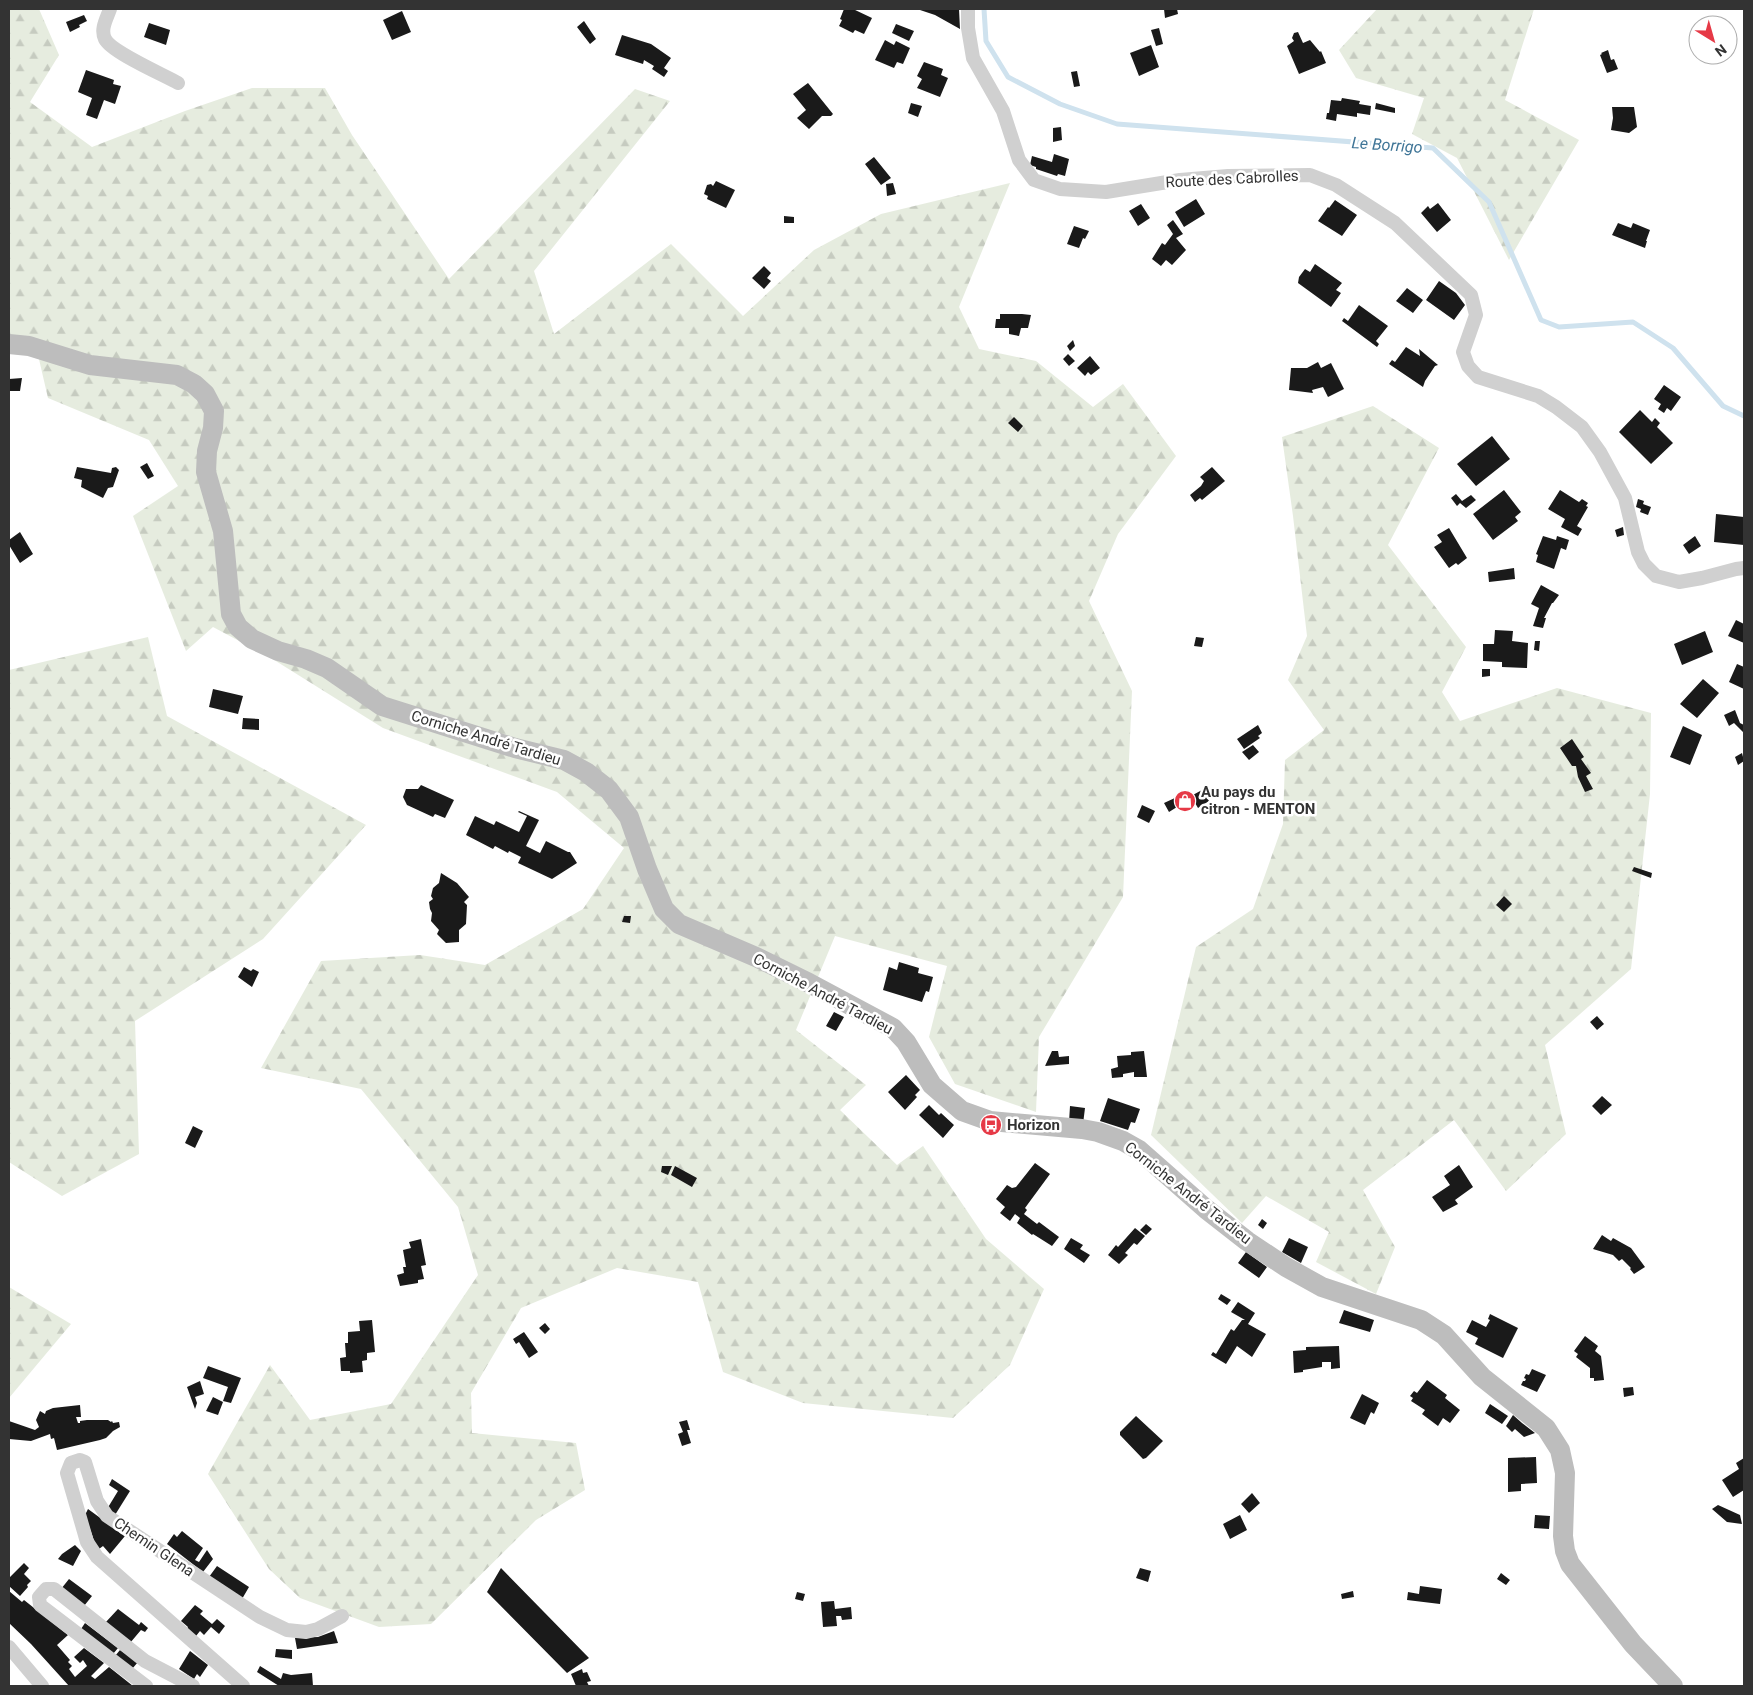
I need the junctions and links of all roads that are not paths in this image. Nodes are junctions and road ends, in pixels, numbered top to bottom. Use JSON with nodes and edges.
{"nodes":[{"id":1,"x":110,"y":9,"type":"edge"},
{"id":2,"x":968,"y":9,"type":"edge"},
{"id":3,"x":178,"y":83,"type":"dead end"},
{"id":4,"x":9,"y":344,"type":"edge"},
{"id":5,"x":1744,"y":568,"type":"edge"},
{"id":6,"x":342,"y":1616,"type":"dead end"},
{"id":7,"x":9,"y":1647,"type":"edge"},
{"id":8,"x":42,"y":1686,"type":"edge"},
{"id":9,"x":146,"y":1686,"type":"edge"},
{"id":10,"x":193,"y":1686,"type":"edge"},
{"id":11,"x":243,"y":1686,"type":"edge"},
{"id":12,"x":1673,"y":1686,"type":"edge"}],
"edges":[{"from":1,"to":3,"type":"street"},
{"from":2,"to":5,"type":"street","name":"Route des Cabrolles"},
{"from":4,"to":12,"type":"street","name":"Corniche André Tardieu"},
{"from":6,"to":11,"type":"street","name":"Chemin Glena"},
{"from":7,"to":8,"type":"street"},
{"from":9,"to":10,"type":"street"}]}
